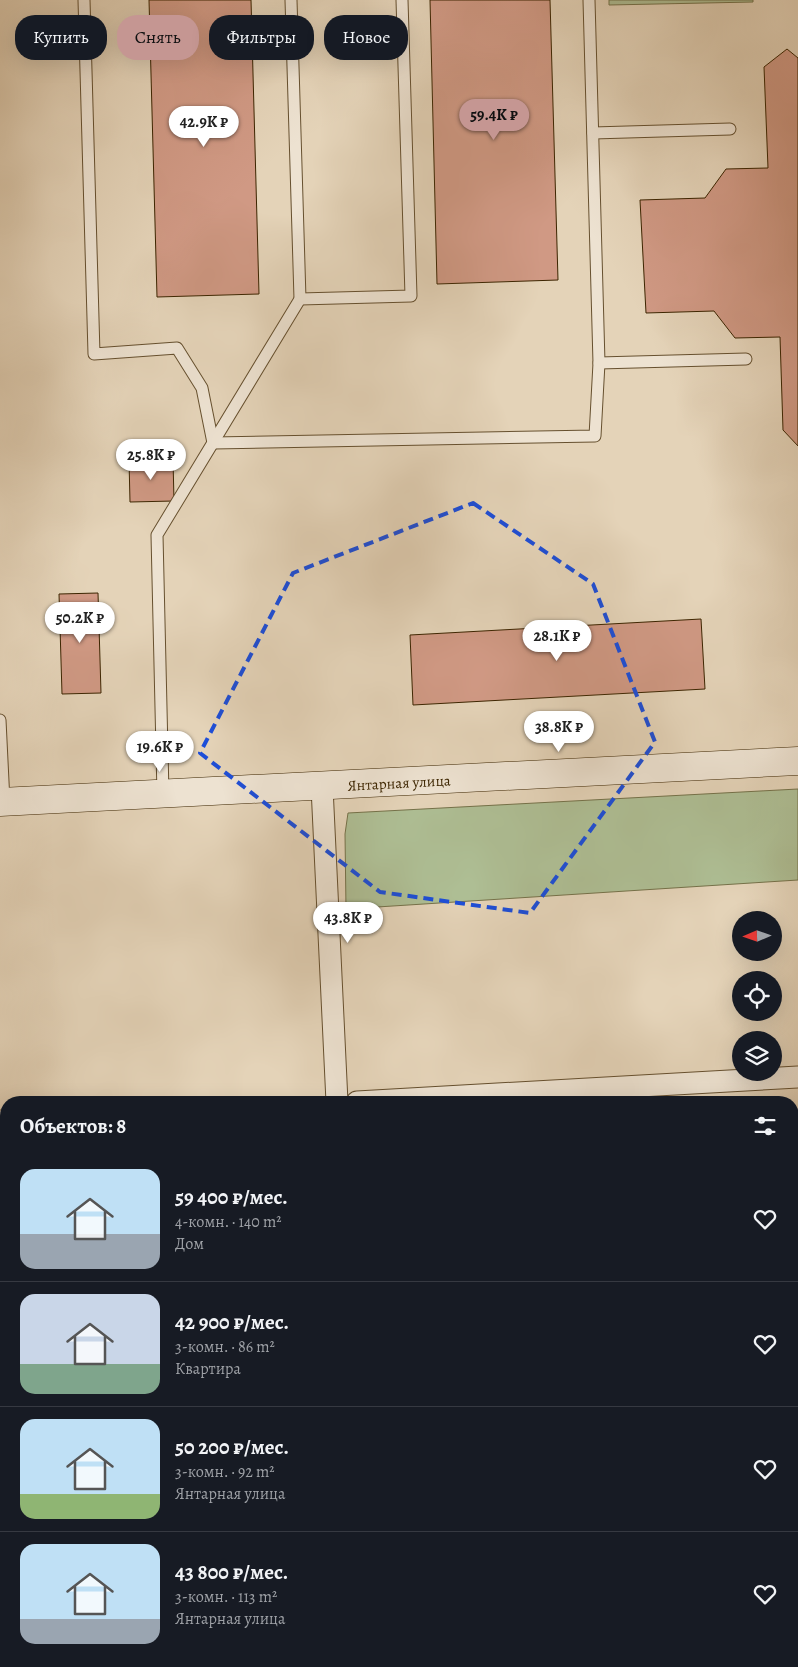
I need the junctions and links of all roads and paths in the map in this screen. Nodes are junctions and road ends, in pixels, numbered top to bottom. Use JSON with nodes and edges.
{"nodes":[{"id":1,"x":84,"y":0,"type":"edge"},
{"id":2,"x":291,"y":0,"type":"edge"},
{"id":3,"x":402,"y":0,"type":"edge"},
{"id":4,"x":589,"y":0,"type":"edge"},
{"id":5,"x":730,"y":129,"type":"dead end"},
{"id":6,"x":593,"y":133,"type":"junction"},
{"id":7,"x":300,"y":299,"type":"junction"},
{"id":8,"x":746,"y":359,"type":"dead end"},
{"id":9,"x":599,"y":363,"type":"junction"},
{"id":10,"x":214,"y":443,"type":"junction"},
{"id":11,"x":0,"y":720,"type":"edge"},
{"id":12,"x":798,"y":761,"type":"edge"},
{"id":13,"x":322,"y":787,"type":"junction"},
{"id":14,"x":163,"y":794,"type":"junction"},
{"id":15,"x":2,"y":802,"type":"edge"},
{"id":16,"x":798,"y":1077,"type":"edge"},
{"id":17,"x":337,"y":1096,"type":"edge"},
{"id":18,"x":488,"y":1096,"type":"edge"}],
"edges":[{"from":1,"to":10,"type":"lane"},
{"from":2,"to":7,"type":"lane"},
{"from":3,"to":7,"type":"lane"},
{"from":4,"to":6,"type":"lane"},
{"from":5,"to":6,"type":"lane"},
{"from":6,"to":9,"type":"lane"},
{"from":7,"to":10,"type":"lane"},
{"from":8,"to":9,"type":"lane"},
{"from":9,"to":10,"type":"lane"},
{"from":10,"to":14,"type":"lane"},
{"from":11,"to":15,"type":"lane"},
{"from":12,"to":13,"type":"street","name":"Янтарная улица"},
{"from":13,"to":14,"type":"street","name":"Янтарная улица"},
{"from":13,"to":17,"type":"street"},
{"from":14,"to":15,"type":"street","name":"Янтарная улица"},
{"from":16,"to":18,"type":"street"}]}
